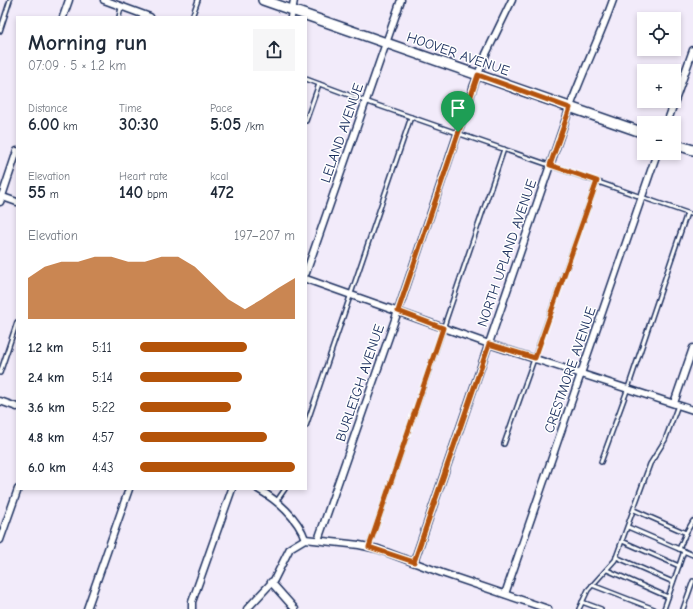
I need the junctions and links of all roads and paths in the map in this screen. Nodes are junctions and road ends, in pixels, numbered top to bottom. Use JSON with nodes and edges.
{"nodes":[{"id":1,"x":10,"y":0,"type":"edge"},
{"id":2,"x":69,"y":0,"type":"edge"},
{"id":3,"x":104,"y":0,"type":"edge"},
{"id":4,"x":198,"y":0,"type":"edge"},
{"id":5,"x":263,"y":0,"type":"edge"},
{"id":6,"x":294,"y":0,"type":"edge"},
{"id":7,"x":401,"y":0,"type":"edge"},
{"id":8,"x":512,"y":0,"type":"edge"},
{"id":9,"x":613,"y":0,"type":"edge"},
{"id":10,"x":121,"y":6,"type":"junction"},
{"id":11,"x":291,"y":14,"type":"edge"},
{"id":12,"x":63,"y":16,"type":"edge"},
{"id":13,"x":119,"y":16,"type":"edge"},
{"id":14,"x":147,"y":16,"type":"edge"},
{"id":15,"x":192,"y":16,"type":"edge"},
{"id":16,"x":307,"y":19,"type":"edge"},
{"id":17,"x":0,"y":31,"type":"edge"},
{"id":18,"x":386,"y":43,"type":"junction"},
{"id":19,"x":693,"y":50,"type":"edge"},
{"id":20,"x":478,"y":75,"type":"junction"},
{"id":21,"x":307,"y":79,"type":"edge"},
{"id":22,"x":319,"y":84,"type":"junction"},
{"id":23,"x":366,"y":101,"type":"junction"},
{"id":24,"x":570,"y":108,"type":"junction"},
{"id":25,"x":411,"y":116,"type":"junction"},
{"id":26,"x":669,"y":116,"type":"edge"},
{"id":27,"x":307,"y":118,"type":"edge"},
{"id":28,"x":637,"y":131,"type":"edge"},
{"id":29,"x":458,"y":132,"type":"junction"},
{"id":30,"x":681,"y":146,"type":"edge"},
{"id":31,"x":504,"y":149,"type":"junction"},
{"id":32,"x":693,"y":150,"type":"edge"},
{"id":33,"x":16,"y":154,"type":"edge"},
{"id":34,"x":655,"y":160,"type":"edge"},
{"id":35,"x":550,"y":165,"type":"junction"},
{"id":36,"x":597,"y":181,"type":"junction"},
{"id":37,"x":642,"y":196,"type":"junction"},
{"id":38,"x":1,"y":198,"type":"edge"},
{"id":39,"x":16,"y":202,"type":"edge"},
{"id":40,"x":688,"y":213,"type":"junction"},
{"id":41,"x":693,"y":214,"type":"edge"},
{"id":42,"x":307,"y":270,"type":"edge"},
{"id":43,"x":307,"y":279,"type":"edge"},
{"id":44,"x":350,"y":294,"type":"junction"},
{"id":45,"x":398,"y":311,"type":"junction"},
{"id":46,"x":16,"y":325,"type":"edge"},
{"id":47,"x":443,"y":328,"type":"junction"},
{"id":48,"x":489,"y":344,"type":"junction"},
{"id":49,"x":693,"y":348,"type":"edge"},
{"id":50,"x":535,"y":358,"type":"junction"},
{"id":51,"x":0,"y":373,"type":"edge"},
{"id":52,"x":581,"y":373,"type":"junction"},
{"id":53,"x":628,"y":388,"type":"junction"},
{"id":54,"x":0,"y":401,"type":"edge"},
{"id":55,"x":676,"y":404,"type":"junction"},
{"id":56,"x":16,"y":407,"type":"edge"},
{"id":57,"x":693,"y":410,"type":"edge"},
{"id":58,"x":307,"y":423,"type":"edge"},
{"id":59,"x":504,"y":444,"type":"dead end"},
{"id":60,"x":601,"y":462,"type":"dead end"},
{"id":61,"x":18,"y":490,"type":"edge"},
{"id":62,"x":129,"y":490,"type":"edge"},
{"id":63,"x":232,"y":490,"type":"edge"},
{"id":64,"x":259,"y":490,"type":"edge"},
{"id":65,"x":284,"y":490,"type":"edge"},
{"id":66,"x":276,"y":502,"type":"junction"},
{"id":67,"x":634,"y":510,"type":"junction"},
{"id":68,"x":693,"y":521,"type":"edge"},
{"id":69,"x":628,"y":527,"type":"junction"},
{"id":70,"x":686,"y":533,"type":"junction"},
{"id":71,"x":304,"y":539,"type":"junction"},
{"id":72,"x":0,"y":540,"type":"edge"},
{"id":73,"x":318,"y":540,"type":"junction"},
{"id":74,"x":622,"y":541,"type":"junction"},
{"id":75,"x":369,"y":547,"type":"junction"},
{"id":76,"x":679,"y":549,"type":"junction"},
{"id":77,"x":684,"y":552,"type":"junction"},
{"id":78,"x":693,"y":555,"type":"edge"},
{"id":79,"x":616,"y":557,"type":"junction"},
{"id":80,"x":414,"y":562,"type":"junction"},
{"id":81,"x":679,"y":566,"type":"junction"},
{"id":82,"x":607,"y":570,"type":"junction"},
{"id":83,"x":693,"y":581,"type":"edge"},
{"id":84,"x":271,"y":582,"type":"junction"},
{"id":85,"x":673,"y":582,"type":"junction"},
{"id":86,"x":592,"y":585,"type":"junction"},
{"id":87,"x":505,"y":594,"type":"junction"},
{"id":88,"x":668,"y":597,"type":"junction"},
{"id":89,"x":582,"y":602,"type":"junction"},
{"id":90,"x":87,"y":609,"type":"edge"},
{"id":91,"x":192,"y":609,"type":"edge"},
{"id":92,"x":247,"y":609,"type":"edge"},
{"id":93,"x":295,"y":609,"type":"edge"},
{"id":94,"x":548,"y":609,"type":"edge"},
{"id":95,"x":579,"y":609,"type":"edge"},
{"id":96,"x":601,"y":609,"type":"edge"},
{"id":97,"x":654,"y":609,"type":"edge"},
{"id":98,"x":664,"y":609,"type":"edge"},
{"id":99,"x":683,"y":609,"type":"edge"}],
"edges":[{"from":1,"to":17,"type":"lane"},
{"from":2,"to":12,"type":"street"},
{"from":3,"to":10,"type":"street"},
{"from":4,"to":15,"type":"lane"},
{"from":5,"to":11,"type":"street","name":"HOOVER AVENUE"},
{"from":6,"to":11,"type":"street"},
{"from":7,"to":18,"type":"street","name":"LELAND AVENUE"},
{"from":8,"to":20,"type":"street","name":"BURLEIGH AVENUE"},
{"from":9,"to":24,"type":"street","name":"NORTH UPLAND AVENUE"},
{"from":10,"to":13,"type":"lane"},
{"from":10,"to":14,"type":"street"},
{"from":16,"to":18,"type":"street","name":"HOOVER AVENUE"},
{"from":18,"to":20,"type":"street","name":"HOOVER AVENUE"},
{"from":18,"to":23,"type":"street","name":"LELAND AVENUE"},
{"from":19,"to":26,"type":"street"},
{"from":20,"to":24,"type":"street","name":"HOOVER AVENUE"},
{"from":20,"to":29,"type":"street","name":"BURLEIGH AVENUE"},
{"from":21,"to":22,"type":"lane"},
{"from":22,"to":23,"type":"lane"},
{"from":22,"to":27,"type":"lane"},
{"from":23,"to":25,"type":"lane"},
{"from":23,"to":42,"type":"street","name":"LELAND AVENUE"},
{"from":24,"to":28,"type":"street","name":"HOOVER AVENUE"},
{"from":24,"to":35,"type":"street","name":"NORTH UPLAND AVENUE"},
{"from":25,"to":29,"type":"lane"},
{"from":25,"to":44,"type":"lane"},
{"from":29,"to":31,"type":"lane"},
{"from":29,"to":45,"type":"street","name":"BURLEIGH AVENUE"},
{"from":30,"to":32,"type":"street"},
{"from":31,"to":35,"type":"lane"},
{"from":31,"to":47,"type":"lane"},
{"from":33,"to":38,"type":"street"},
{"from":34,"to":37,"type":"street","name":"CRESTMORE AVENUE"},
{"from":35,"to":36,"type":"lane"},
{"from":35,"to":48,"type":"street","name":"NORTH UPLAND AVENUE"},
{"from":36,"to":37,"type":"lane"},
{"from":36,"to":50,"type":"lane"},
{"from":37,"to":40,"type":"lane"},
{"from":37,"to":52,"type":"street","name":"CRESTMORE AVENUE"},
{"from":38,"to":39,"type":"street"},
{"from":40,"to":41,"type":"lane"},
{"from":40,"to":53,"type":"lane"},
{"from":43,"to":44,"type":"street"},
{"from":44,"to":45,"type":"street"},
{"from":44,"to":58,"type":"lane"},
{"from":45,"to":47,"type":"street"},
{"from":45,"to":73,"type":"street","name":"BURLEIGH AVENUE"},
{"from":46,"to":51,"type":"lane"},
{"from":47,"to":48,"type":"street"},
{"from":47,"to":75,"type":"lane"},
{"from":48,"to":50,"type":"street"},
{"from":48,"to":80,"type":"street","name":"NORTH UPLAND AVENUE"},
{"from":49,"to":55,"type":"street"},
{"from":50,"to":52,"type":"street"},
{"from":50,"to":59,"type":"lane"},
{"from":52,"to":53,"type":"street"},
{"from":52,"to":87,"type":"street","name":"CRESTMORE AVENUE"},
{"from":53,"to":55,"type":"street"},
{"from":53,"to":60,"type":"lane"},
{"from":54,"to":56,"type":"street"},
{"from":55,"to":57,"type":"street"},
{"from":55,"to":67,"type":"lane"},
{"from":61,"to":72,"type":"street"},
{"from":62,"to":90,"type":"street"},
{"from":63,"to":91,"type":"street"},
{"from":64,"to":66,"type":"street"},
{"from":65,"to":66,"type":"lane"},
{"from":66,"to":71,"type":"street"},
{"from":67,"to":69,"type":"lane"},
{"from":67,"to":70,"type":"lane"},
{"from":68,"to":70,"type":"lane"},
{"from":69,"to":74,"type":"lane"},
{"from":69,"to":76,"type":"lane"},
{"from":70,"to":76,"type":"lane"},
{"from":71,"to":73,"type":"street"},
{"from":71,"to":84,"type":"street"},
{"from":73,"to":75,"type":"street"},
{"from":74,"to":79,"type":"lane"},
{"from":74,"to":81,"type":"lane"},
{"from":75,"to":80,"type":"street"},
{"from":76,"to":77,"type":"lane"},
{"from":77,"to":78,"type":"lane"},
{"from":77,"to":81,"type":"lane"},
{"from":79,"to":82,"type":"lane"},
{"from":79,"to":85,"type":"lane"},
{"from":80,"to":87,"type":"street"},
{"from":81,"to":85,"type":"lane"},
{"from":82,"to":86,"type":"lane"},
{"from":82,"to":88,"type":"lane"},
{"from":83,"to":99,"type":"lane"},
{"from":84,"to":92,"type":"street"},
{"from":84,"to":93,"type":"street"},
{"from":85,"to":88,"type":"lane"},
{"from":86,"to":89,"type":"lane"},
{"from":86,"to":97,"type":"lane"},
{"from":87,"to":94,"type":"street"},
{"from":88,"to":98,"type":"lane"},
{"from":89,"to":95,"type":"lane"},
{"from":89,"to":96,"type":"lane"}]}
